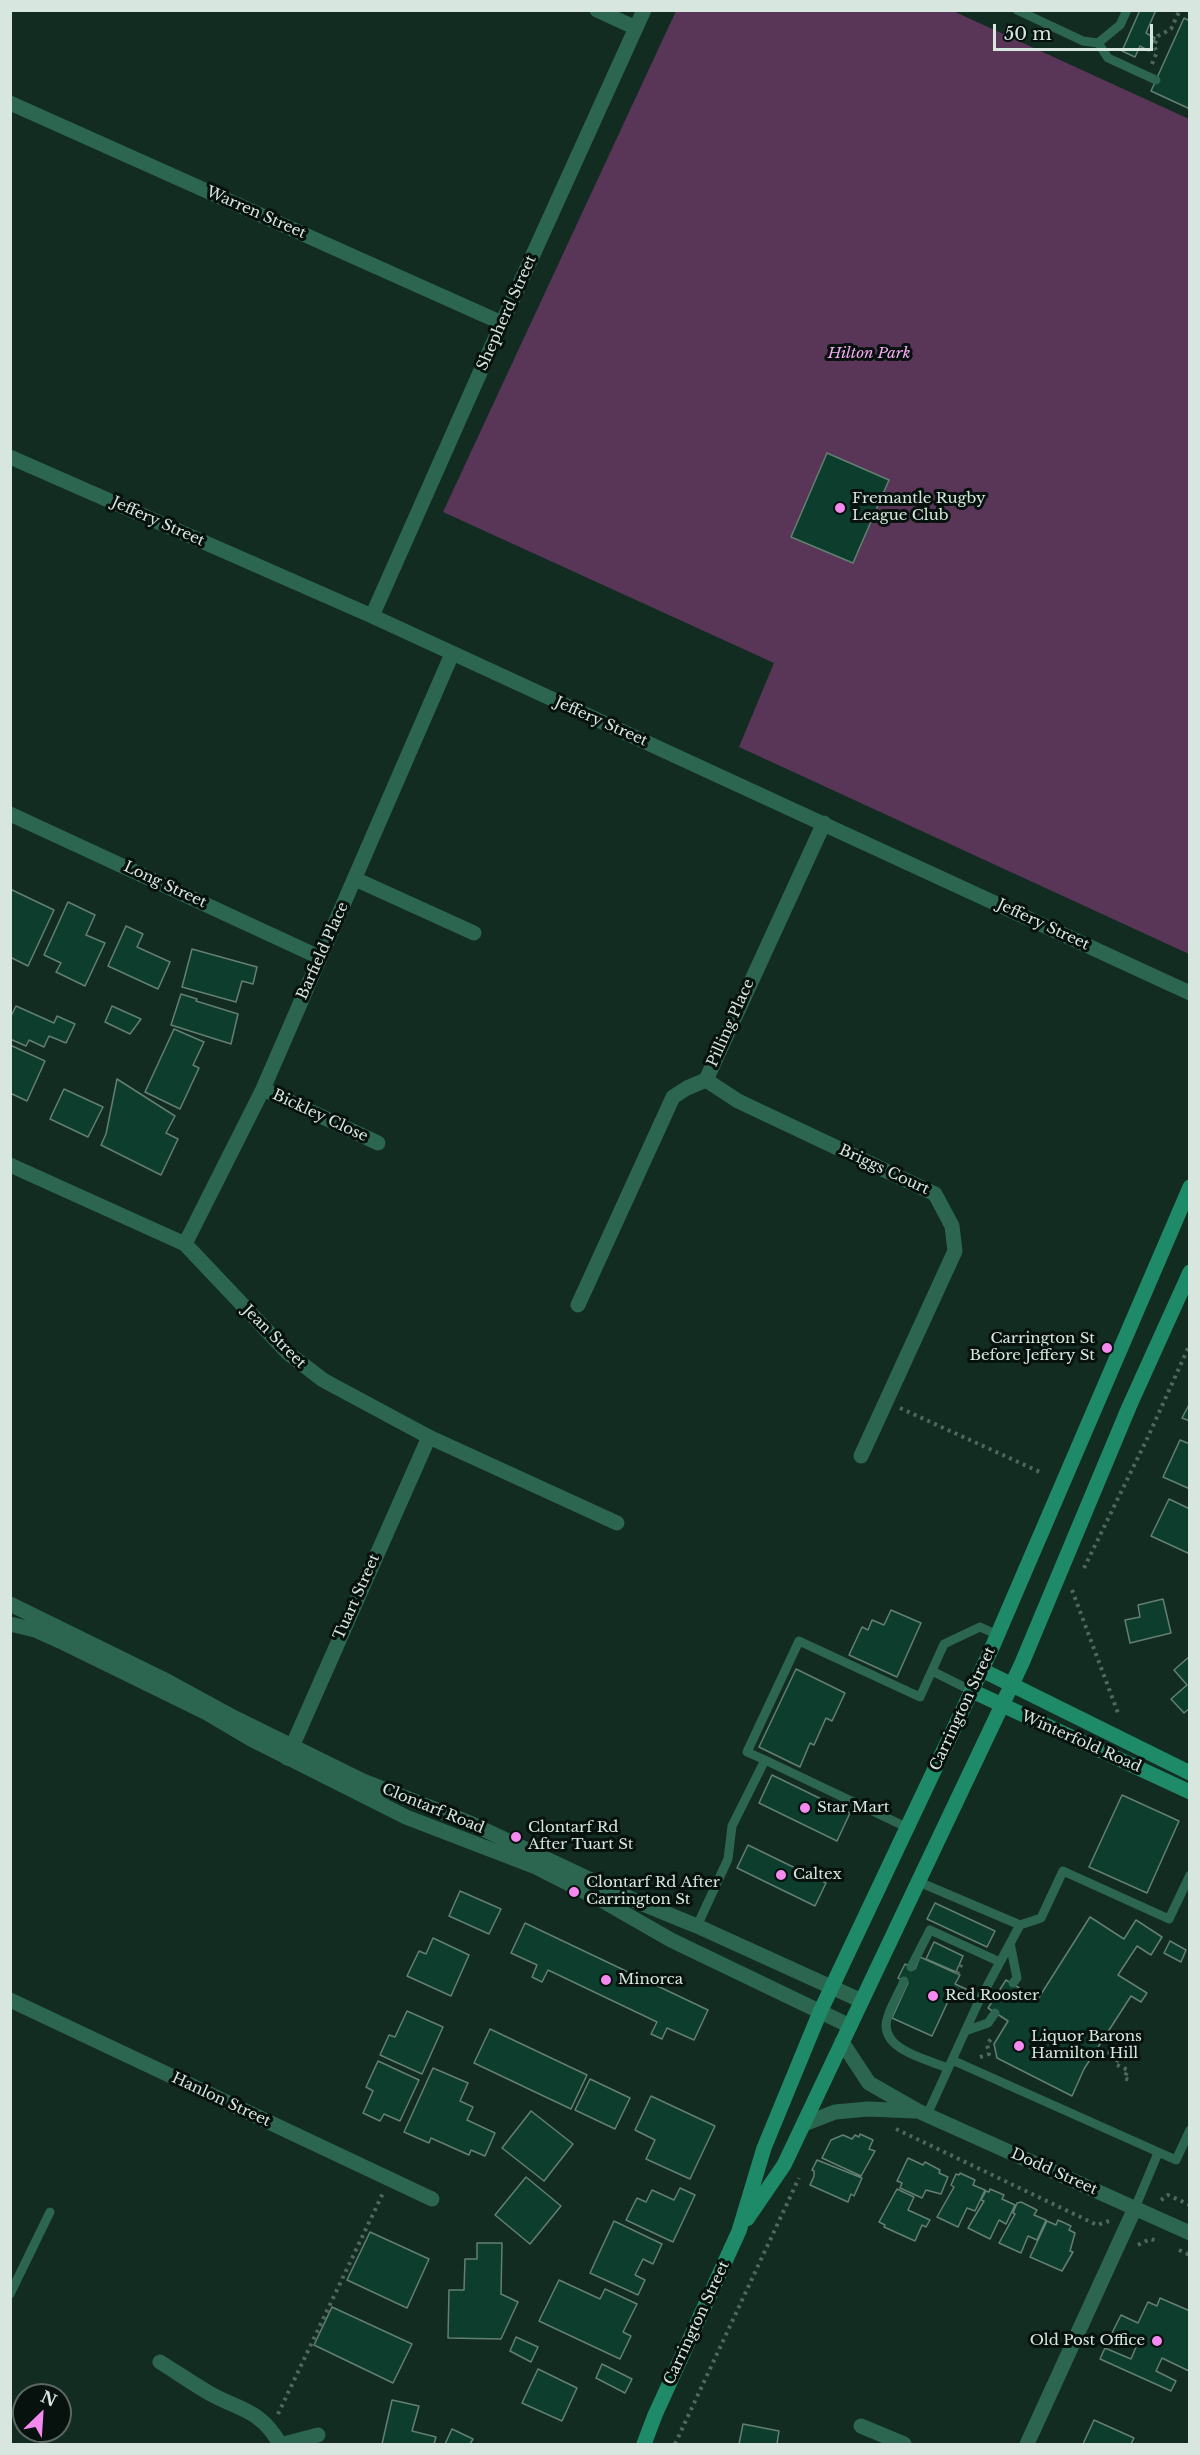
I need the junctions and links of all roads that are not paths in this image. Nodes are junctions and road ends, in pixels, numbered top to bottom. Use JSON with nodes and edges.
{"nodes":[{"id":1,"x":597,"y":10,"type":"edge"},
{"id":2,"x":644,"y":10,"type":"edge"},
{"id":3,"x":1017,"y":10,"type":"edge"},
{"id":4,"x":1127,"y":10,"type":"edge"},
{"id":5,"x":636,"y":28,"type":"junction"},
{"id":6,"x":1098,"y":43,"type":"junction"},
{"id":7,"x":1156,"y":80,"type":"dead end"},
{"id":8,"x":10,"y":102,"type":"edge"},
{"id":9,"x":502,"y":323,"type":"junction"},
{"id":10,"x":10,"y":457,"type":"edge"},
{"id":11,"x":372,"y":616,"type":"junction"},
{"id":12,"x":452,"y":654,"type":"junction"},
{"id":13,"x":10,"y":814,"type":"edge"},
{"id":14,"x":824,"y":823,"type":"junction"},
{"id":15,"x":355,"y":879,"type":"junction"},
{"id":16,"x":474,"y":933,"type":"dead end"},
{"id":17,"x":320,"y":957,"type":"junction"},
{"id":18,"x":1190,"y":993,"type":"edge"},
{"id":19,"x":706,"y":1080,"type":"junction"},
{"id":20,"x":263,"y":1089,"type":"junction"},
{"id":21,"x":378,"y":1143,"type":"dead end"},
{"id":22,"x":10,"y":1165,"type":"edge"},
{"id":23,"x":1190,"y":1187,"type":"edge"},
{"id":24,"x":185,"y":1244,"type":"junction"},
{"id":25,"x":1190,"y":1272,"type":"edge"},
{"id":26,"x":578,"y":1305,"type":"dead end"},
{"id":27,"x":429,"y":1437,"type":"junction"},
{"id":28,"x":861,"y":1456,"type":"dead end"},
{"id":29,"x":616,"y":1523,"type":"dead end"},
{"id":30,"x":10,"y":1604,"type":"edge"},
{"id":31,"x":10,"y":1624,"type":"edge"},
{"id":32,"x":998,"y":1635,"type":"junction"},
{"id":33,"x":981,"y":1670,"type":"junction"},
{"id":34,"x":932,"y":1671,"type":"junction"},
{"id":35,"x":1012,"y":1684,"type":"junction"},
{"id":36,"x":972,"y":1691,"type":"junction"},
{"id":37,"x":1002,"y":1706,"type":"junction"},
{"id":38,"x":289,"y":1752,"type":"junction"},
{"id":39,"x":765,"y":1761,"type":"junction"},
{"id":40,"x":1190,"y":1773,"type":"edge"},
{"id":41,"x":1190,"y":1792,"type":"edge"},
{"id":42,"x":906,"y":1827,"type":"junction"},
{"id":43,"x":1190,"y":1875,"type":"edge"},
{"id":44,"x":919,"y":1882,"type":"junction"},
{"id":45,"x":1020,"y":1925,"type":"junction"},
{"id":46,"x":697,"y":1926,"type":"junction"},
{"id":47,"x":1010,"y":1943,"type":"junction"},
{"id":48,"x":1000,"y":1962,"type":"junction"},
{"id":49,"x":911,"y":1967,"type":"dead end"},
{"id":50,"x":904,"y":1982,"type":"dead end"},
{"id":51,"x":1013,"y":1983,"type":"dead end"},
{"id":52,"x":832,"y":1987,"type":"junction"},
{"id":53,"x":10,"y":2000,"type":"edge"},
{"id":54,"x":862,"y":2001,"type":"junction"},
{"id":55,"x":820,"y":2012,"type":"junction"},
{"id":56,"x":993,"y":2015,"type":"road end"},
{"id":57,"x":850,"y":2026,"type":"junction"},
{"id":58,"x":965,"y":2031,"type":"junction"},
{"id":59,"x":842,"y":2042,"type":"junction"},
{"id":60,"x":950,"y":2064,"type":"junction"},
{"id":61,"x":922,"y":2113,"type":"junction"},
{"id":62,"x":804,"y":2124,"type":"junction"},
{"id":63,"x":1190,"y":2130,"type":"edge"},
{"id":64,"x":1158,"y":2153,"type":"junction"},
{"id":65,"x":432,"y":2199,"type":"dead end"},
{"id":66,"x":1135,"y":2208,"type":"junction"},
{"id":67,"x":50,"y":2212,"type":"dead end"},
{"id":68,"x":739,"y":2231,"type":"junction"},
{"id":69,"x":1190,"y":2233,"type":"edge"},
{"id":70,"x":10,"y":2294,"type":"edge"},
{"id":71,"x":160,"y":2362,"type":"dead end"},
{"id":72,"x":655,"y":2415,"type":"junction"},
{"id":73,"x":861,"y":2426,"type":"dead end"},
{"id":74,"x":318,"y":2435,"type":"dead end"},
{"id":75,"x":282,"y":2445,"type":"edge"},
{"id":76,"x":637,"y":2445,"type":"edge"},
{"id":77,"x":644,"y":2445,"type":"edge"},
{"id":78,"x":904,"y":2445,"type":"edge"},
{"id":79,"x":1027,"y":2445,"type":"edge"}],
"edges":[{"from":1,"to":5,"type":"street"},
{"from":2,"to":5,"type":"street","name":"Shepherd Street"},
{"from":3,"to":6,"type":"lane"},
{"from":4,"to":6,"type":"lane"},
{"from":5,"to":9,"type":"street","name":"Shepherd Street"},
{"from":6,"to":7,"type":"lane"},
{"from":8,"to":9,"type":"street","name":"Warren Street"},
{"from":9,"to":11,"type":"street","name":"Shepherd Street"},
{"from":10,"to":11,"type":"street","name":"Jeffery Street"},
{"from":11,"to":12,"type":"street","name":"Jeffery Street"},
{"from":12,"to":14,"type":"street","name":"Jeffery Street"},
{"from":12,"to":15,"type":"street","name":"Barfield Place"},
{"from":13,"to":17,"type":"street","name":"Long Street"},
{"from":14,"to":18,"type":"street","name":"Jeffery Street"},
{"from":14,"to":19,"type":"street","name":"Pilling Place"},
{"from":15,"to":16,"type":"street"},
{"from":15,"to":17,"type":"street","name":"Barfield Place"},
{"from":17,"to":20,"type":"street","name":"Barfield Place"},
{"from":19,"to":26,"type":"street","name":"Pilling Place"},
{"from":19,"to":28,"type":"street","name":"Briggs Court"},
{"from":20,"to":21,"type":"street","name":"Bickley Close"},
{"from":20,"to":24,"type":"street","name":"Barfield Place"},
{"from":22,"to":24,"type":"street","name":"Jean Street"},
{"from":23,"to":32,"type":"main road","name":"Carrington Street"},
{"from":24,"to":27,"type":"street","name":"Jean Street"},
{"from":25,"to":35,"type":"main road","name":"Carrington Street"},
{"from":27,"to":29,"type":"street","name":"Jean Street"},
{"from":27,"to":38,"type":"street","name":"Tuart Street"},
{"from":30,"to":38,"type":"street","name":"Clontarf Road"},
{"from":31,"to":38,"type":"street","name":"Clontarf Road"},
{"from":32,"to":33,"type":"main road","name":"Carrington Street"},
{"from":32,"to":34,"type":"lane"},
{"from":33,"to":35,"type":"main road","name":"Winterfold Road"},
{"from":33,"to":36,"type":"main road","name":"Carrington Street"},
{"from":34,"to":36,"type":"lane"},
{"from":34,"to":39,"type":"lane"},
{"from":35,"to":37,"type":"main road","name":"Carrington Street"},
{"from":35,"to":40,"type":"main road","name":"Winterfold Road"},
{"from":36,"to":37,"type":"main road","name":"Winterfold Road"},
{"from":36,"to":42,"type":"main road","name":"Carrington Street"},
{"from":37,"to":41,"type":"main road","name":"Winterfold Road"},
{"from":37,"to":44,"type":"main road","name":"Carrington Street"},
{"from":38,"to":46,"type":"street","name":"Clontarf Road"},
{"from":38,"to":55,"type":"street","name":"Clontarf Road"},
{"from":39,"to":42,"type":"lane"},
{"from":39,"to":46,"type":"lane"},
{"from":42,"to":52,"type":"main road","name":"Carrington Street"},
{"from":43,"to":45,"type":"lane"},
{"from":44,"to":45,"type":"lane"},
{"from":44,"to":54,"type":"main road","name":"Carrington Street"},
{"from":45,"to":47,"type":"lane"},
{"from":46,"to":52,"type":"street","name":"Clontarf Road"},
{"from":47,"to":48,"type":"lane"},
{"from":47,"to":51,"type":"lane"},
{"from":48,"to":49,"type":"lane"},
{"from":48,"to":58,"type":"lane"},
{"from":50,"to":60,"type":"lane"},
{"from":52,"to":54,"type":"street","name":"Clontarf Road"},
{"from":52,"to":55,"type":"main road","name":"Carrington Street"},
{"from":53,"to":65,"type":"street","name":"Hanlon Street"},
{"from":54,"to":57,"type":"main road","name":"Carrington Street"},
{"from":55,"to":57,"type":"street","name":"Clontarf Road"},
{"from":55,"to":68,"type":"main road","name":"Carrington Street"},
{"from":56,"to":58,"type":"lane"},
{"from":57,"to":59,"type":"main road","name":"Carrington Street"},
{"from":58,"to":60,"type":"lane"},
{"from":59,"to":61,"type":"street","name":"Dodd Street"},
{"from":59,"to":62,"type":"main road","name":"Carrington Street"},
{"from":60,"to":61,"type":"lane"},
{"from":60,"to":64,"type":"lane"},
{"from":61,"to":62,"type":"street","name":"Dodd Street"},
{"from":61,"to":66,"type":"street","name":"Dodd Street"},
{"from":62,"to":68,"type":"main road","name":"Carrington Street"},
{"from":63,"to":64,"type":"lane"},
{"from":64,"to":66,"type":"lane"},
{"from":66,"to":69,"type":"street","name":"Dodd Street"},
{"from":66,"to":79,"type":"street"},
{"from":67,"to":70,"type":"lane"},
{"from":68,"to":72,"type":"main road","name":"Carrington Street"},
{"from":71,"to":75,"type":"street"},
{"from":72,"to":76,"type":"main road","name":"Carrington Street"},
{"from":72,"to":77,"type":"main road","name":"Carrington Street"},
{"from":73,"to":78,"type":"street"},
{"from":74,"to":75,"type":"street"}]}
